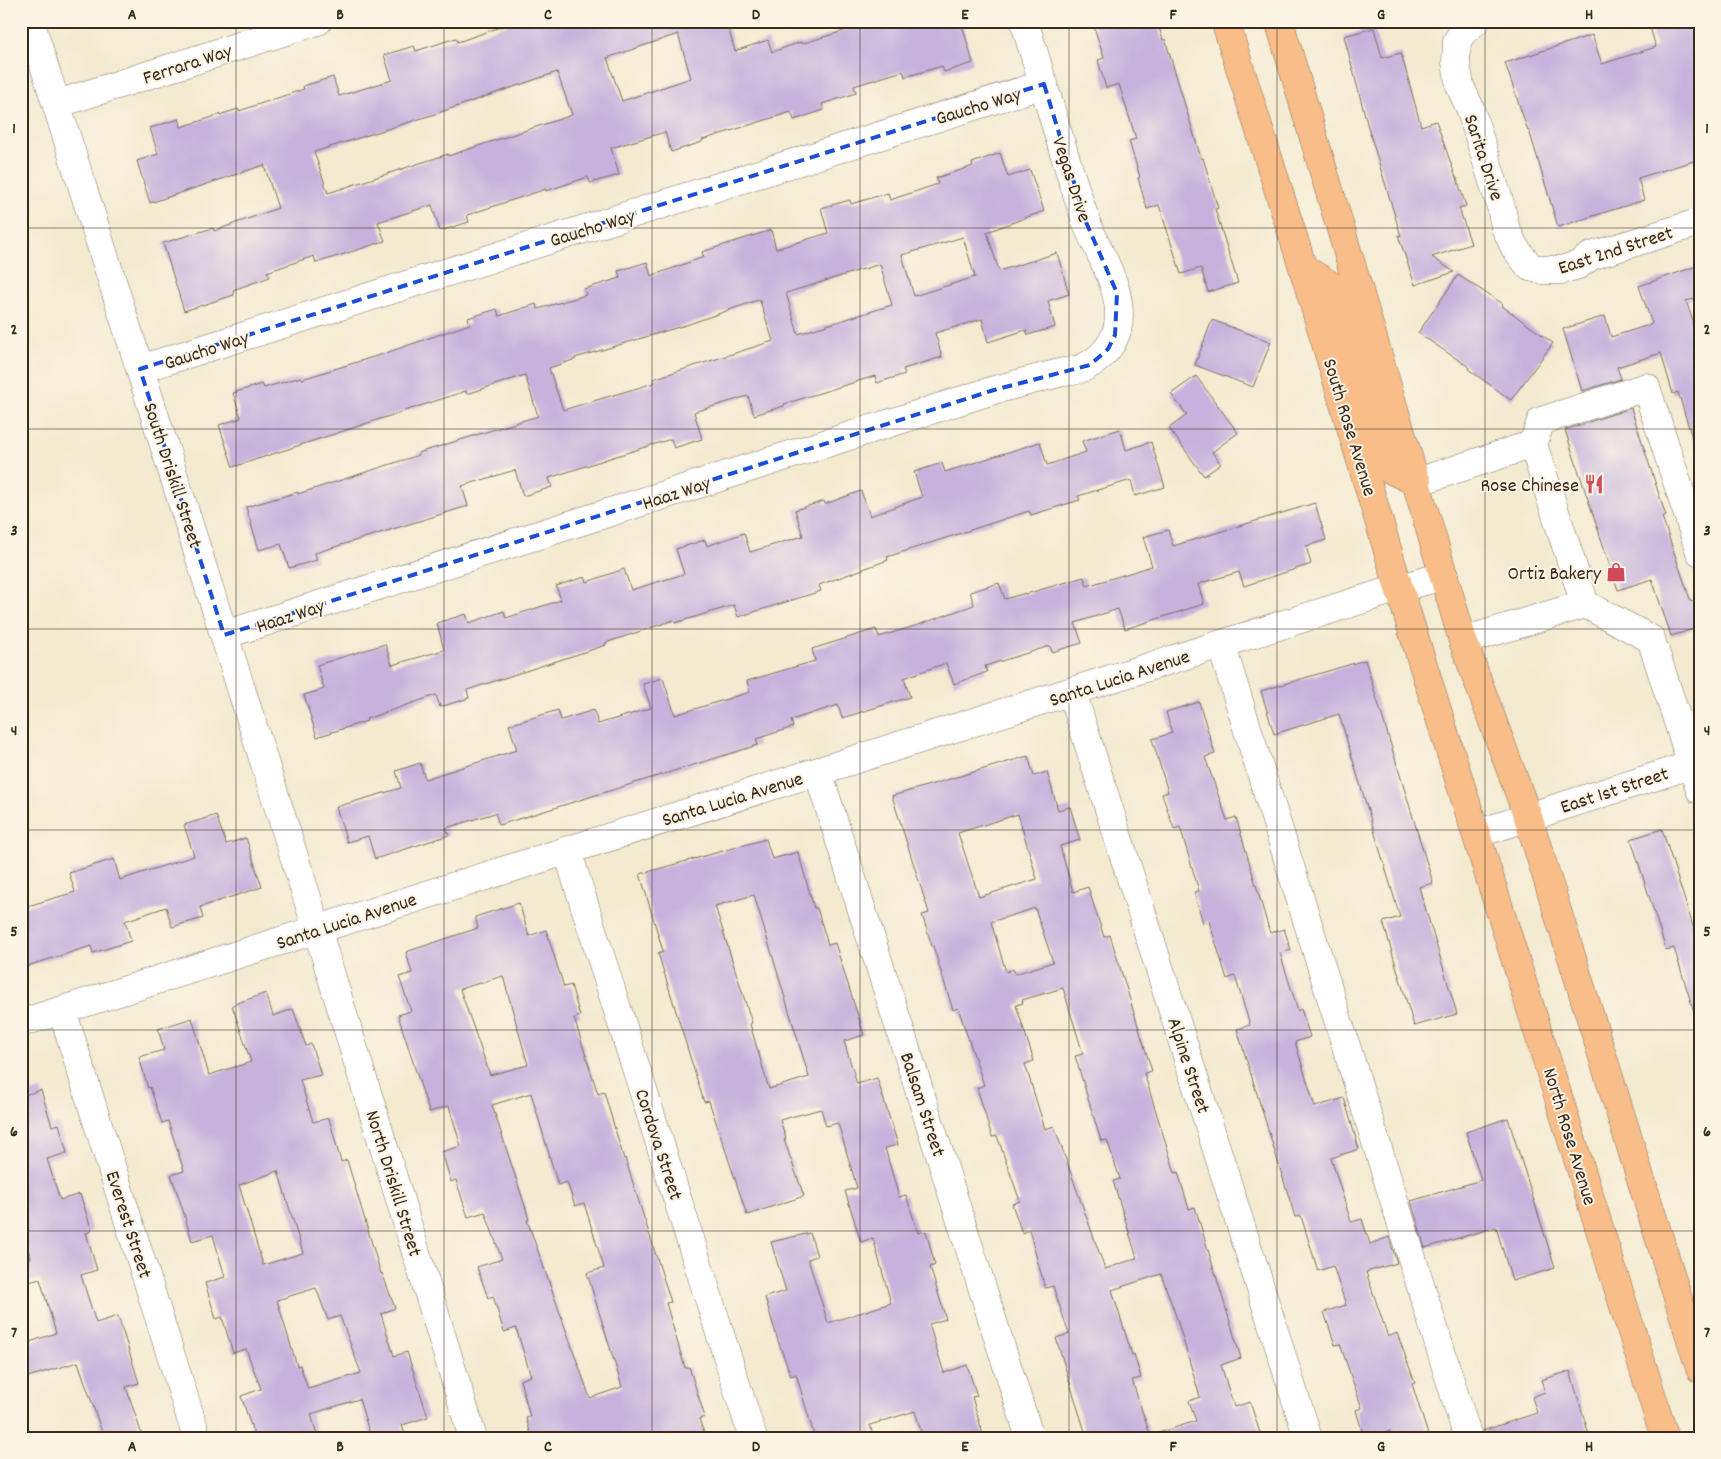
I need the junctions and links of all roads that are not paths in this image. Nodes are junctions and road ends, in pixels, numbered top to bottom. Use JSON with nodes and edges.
{"nodes":[{"id":1,"x":30,"y":21,"type":"edge"},
{"id":2,"x":318,"y":21,"type":"edge"},
{"id":3,"x":1024,"y":21,"type":"edge"},
{"id":4,"x":1225,"y":21,"type":"edge"},
{"id":5,"x":1279,"y":21,"type":"edge"},
{"id":6,"x":1476,"y":21,"type":"edge"},
{"id":7,"x":1044,"y":84,"type":"junction"},
{"id":8,"x":56,"y":104,"type":"junction"},
{"id":9,"x":1700,"y":222,"type":"edge"},
{"id":10,"x":1530,"y":267,"type":"joint"},
{"id":11,"x":1304,"y":268,"type":"junction"},
{"id":12,"x":1115,"y":335,"type":"joint"},
{"id":13,"x":140,"y":369,"type":"junction"},
{"id":14,"x":1533,"y":444,"type":"junction"},
{"id":15,"x":1417,"y":482,"type":"junction"},
{"id":16,"x":1700,"y":552,"type":"edge"},
{"id":17,"x":1444,"y":576,"type":"junction"},
{"id":18,"x":1399,"y":588,"type":"junction"},
{"id":19,"x":1585,"y":604,"type":"junction"},
{"id":20,"x":224,"y":636,"type":"junction"},
{"id":21,"x":1464,"y":641,"type":"junction"},
{"id":22,"x":1220,"y":644,"type":"junction"},
{"id":23,"x":1072,"y":692,"type":"junction"},
{"id":24,"x":1696,"y":763,"type":"edge"},
{"id":25,"x":818,"y":772,"type":"junction"},
{"id":26,"x":1700,"y":790,"type":"edge"},
{"id":27,"x":1528,"y":817,"type":"junction"},
{"id":28,"x":1476,"y":834,"type":"junction"},
{"id":29,"x":567,"y":850,"type":"junction"},
{"id":30,"x":317,"y":929,"type":"junction"},
{"id":31,"x":62,"y":1010,"type":"junction"},
{"id":32,"x":21,"y":1023,"type":"edge"},
{"id":33,"x":1700,"y":1369,"type":"edge"},
{"id":34,"x":197,"y":1438,"type":"edge"},
{"id":35,"x":473,"y":1438,"type":"edge"},
{"id":36,"x":753,"y":1438,"type":"edge"},
{"id":37,"x":1030,"y":1438,"type":"edge"},
{"id":38,"x":1308,"y":1438,"type":"edge"},
{"id":39,"x":1468,"y":1438,"type":"edge"},
{"id":40,"x":1665,"y":1438,"type":"edge"}],
"edges":[{"from":1,"to":8,"type":"street","name":"South Driskill Street"},
{"from":2,"to":8,"type":"street","name":"Ferrara Way"},
{"from":3,"to":7,"type":"street","name":"Vegas Drive"},
{"from":4,"to":11,"type":"main road","name":"South Rose Avenue"},
{"from":5,"to":15,"type":"main road"},
{"from":6,"to":10,"type":"street","name":"Sarita Drive"},
{"from":7,"to":12,"type":"street","name":"Vegas Drive"},
{"from":7,"to":13,"type":"street","name":"Gaucho Way"},
{"from":8,"to":13,"type":"street","name":"South Driskill Street"},
{"from":9,"to":10,"type":"street","name":"East 2nd Street"},
{"from":11,"to":15,"type":"main road"},
{"from":11,"to":18,"type":"main road","name":"South Rose Avenue"},
{"from":12,"to":20,"type":"street","name":"Haaz Way"},
{"from":13,"to":20,"type":"street","name":"South Driskill Street"},
{"from":14,"to":15,"type":"street"},
{"from":14,"to":16,"type":"street"},
{"from":14,"to":19,"type":"street"},
{"from":15,"to":17,"type":"main road"},
{"from":17,"to":18,"type":"street","name":"Santa Lucia Avenue"},
{"from":17,"to":21,"type":"main road"},
{"from":18,"to":22,"type":"street","name":"Santa Lucia Avenue"},
{"from":18,"to":28,"type":"main road","name":"South Rose Avenue"},
{"from":19,"to":21,"type":"street"},
{"from":19,"to":24,"type":"street"},
{"from":20,"to":30,"type":"street","name":"South Driskill Street"},
{"from":21,"to":27,"type":"main road"},
{"from":22,"to":23,"type":"street","name":"Santa Lucia Avenue"},
{"from":22,"to":39,"type":"street"},
{"from":23,"to":25,"type":"street","name":"Santa Lucia Avenue"},
{"from":23,"to":38,"type":"street","name":"Alpine Street"},
{"from":24,"to":26,"type":"street"},
{"from":24,"to":27,"type":"street","name":"East 1st Street"},
{"from":25,"to":29,"type":"street","name":"Santa Lucia Avenue"},
{"from":25,"to":37,"type":"street","name":"Balsam Street"},
{"from":27,"to":28,"type":"street","name":"East 1st Street"},
{"from":27,"to":33,"type":"main road"},
{"from":28,"to":40,"type":"main road","name":"North Rose Avenue"},
{"from":29,"to":30,"type":"street","name":"Santa Lucia Avenue"},
{"from":29,"to":36,"type":"street","name":"Cordova Street"},
{"from":30,"to":31,"type":"street","name":"Santa Lucia Avenue"},
{"from":30,"to":35,"type":"street","name":"North Driskill Street"},
{"from":31,"to":32,"type":"street","name":"Santa Lucia Avenue"},
{"from":31,"to":34,"type":"street","name":"Everest Street"}]}
